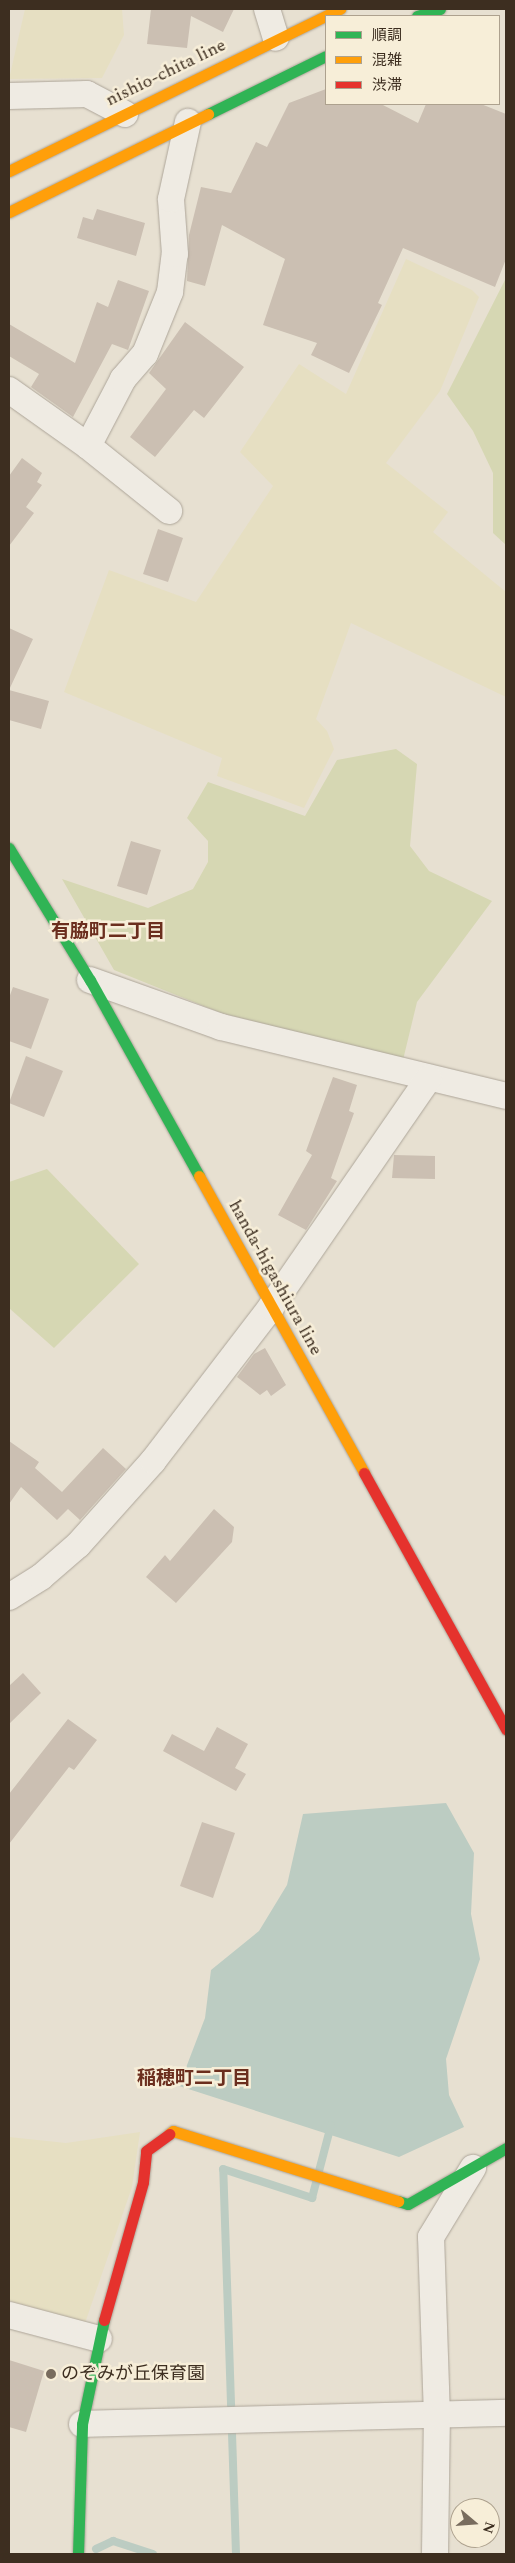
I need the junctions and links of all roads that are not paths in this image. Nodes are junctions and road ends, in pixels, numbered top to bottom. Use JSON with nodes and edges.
{"nodes":[{"id":1,"x":267,"y":9,"type":"edge"},
{"id":2,"x":340,"y":9,"type":"edge"},
{"id":3,"x":440,"y":9,"type":"edge"},
{"id":4,"x":327,"y":15,"type":"edge"},
{"id":5,"x":420,"y":15,"type":"edge"},
{"id":6,"x":325,"y":16,"type":"edge"},
{"id":7,"x":276,"y":38,"type":"junction"},
{"id":8,"x":325,"y":56,"type":"edge"},
{"id":9,"x":9,"y":96,"type":"edge"},
{"id":10,"x":125,"y":114,"type":"junction"},
{"id":11,"x":188,"y":122,"type":"junction"},
{"id":12,"x":9,"y":171,"type":"edge"},
{"id":13,"x":9,"y":212,"type":"edge"},
{"id":14,"x":9,"y":390,"type":"edge"},
{"id":15,"x":88,"y":446,"type":"junction"},
{"id":16,"x":169,"y":511,"type":"dead end"},
{"id":17,"x":9,"y":848,"type":"edge"},
{"id":18,"x":90,"y":980,"type":"junction"},
{"id":19,"x":428,"y":1078,"type":"junction"},
{"id":20,"x":506,"y":1096,"type":"edge"},
{"id":21,"x":271,"y":1307,"type":"junction"},
{"id":22,"x":9,"y":1597,"type":"edge"},
{"id":23,"x":504,"y":1721,"type":"edge"},
{"id":24,"x":506,"y":2148,"type":"edge"},
{"id":25,"x":473,"y":2168,"type":"junction"},
{"id":26,"x":9,"y":2315,"type":"edge"},
{"id":27,"x":99,"y":2339,"type":"junction"},
{"id":28,"x":506,"y":2413,"type":"edge"},
{"id":29,"x":437,"y":2417,"type":"junction"},
{"id":30,"x":82,"y":2424,"type":"junction"},
{"id":31,"x":78,"y":2554,"type":"edge"},
{"id":32,"x":435,"y":2554,"type":"edge"}],
"edges":[{"from":1,"to":7,"type":"street"},
{"from":2,"to":4,"type":"main road","name":"nishio-chita line"},
{"from":3,"to":5,"type":"main road"},
{"from":6,"to":7,"type":"main road","name":"nishio-chita line"},
{"from":7,"to":10,"type":"main road","name":"nishio-chita line"},
{"from":8,"to":11,"type":"main road"},
{"from":9,"to":10,"type":"street"},
{"from":10,"to":12,"type":"main road","name":"nishio-chita line"},
{"from":11,"to":13,"type":"main road"},
{"from":11,"to":15,"type":"street"},
{"from":14,"to":15,"type":"street"},
{"from":15,"to":16,"type":"street"},
{"from":17,"to":18,"type":"main road","name":"handa-higashiura line"},
{"from":18,"to":19,"type":"street"},
{"from":18,"to":21,"type":"main road","name":"handa-higashiura line"},
{"from":19,"to":20,"type":"street"},
{"from":19,"to":21,"type":"street"},
{"from":21,"to":22,"type":"street"},
{"from":21,"to":23,"type":"main road","name":"handa-higashiura line"},
{"from":24,"to":25,"type":"main road"},
{"from":25,"to":27,"type":"main road"},
{"from":25,"to":29,"type":"street"},
{"from":26,"to":27,"type":"street"},
{"from":27,"to":30,"type":"main road"},
{"from":28,"to":29,"type":"street"},
{"from":29,"to":30,"type":"street"},
{"from":29,"to":32,"type":"street"},
{"from":30,"to":31,"type":"main road"}]}
